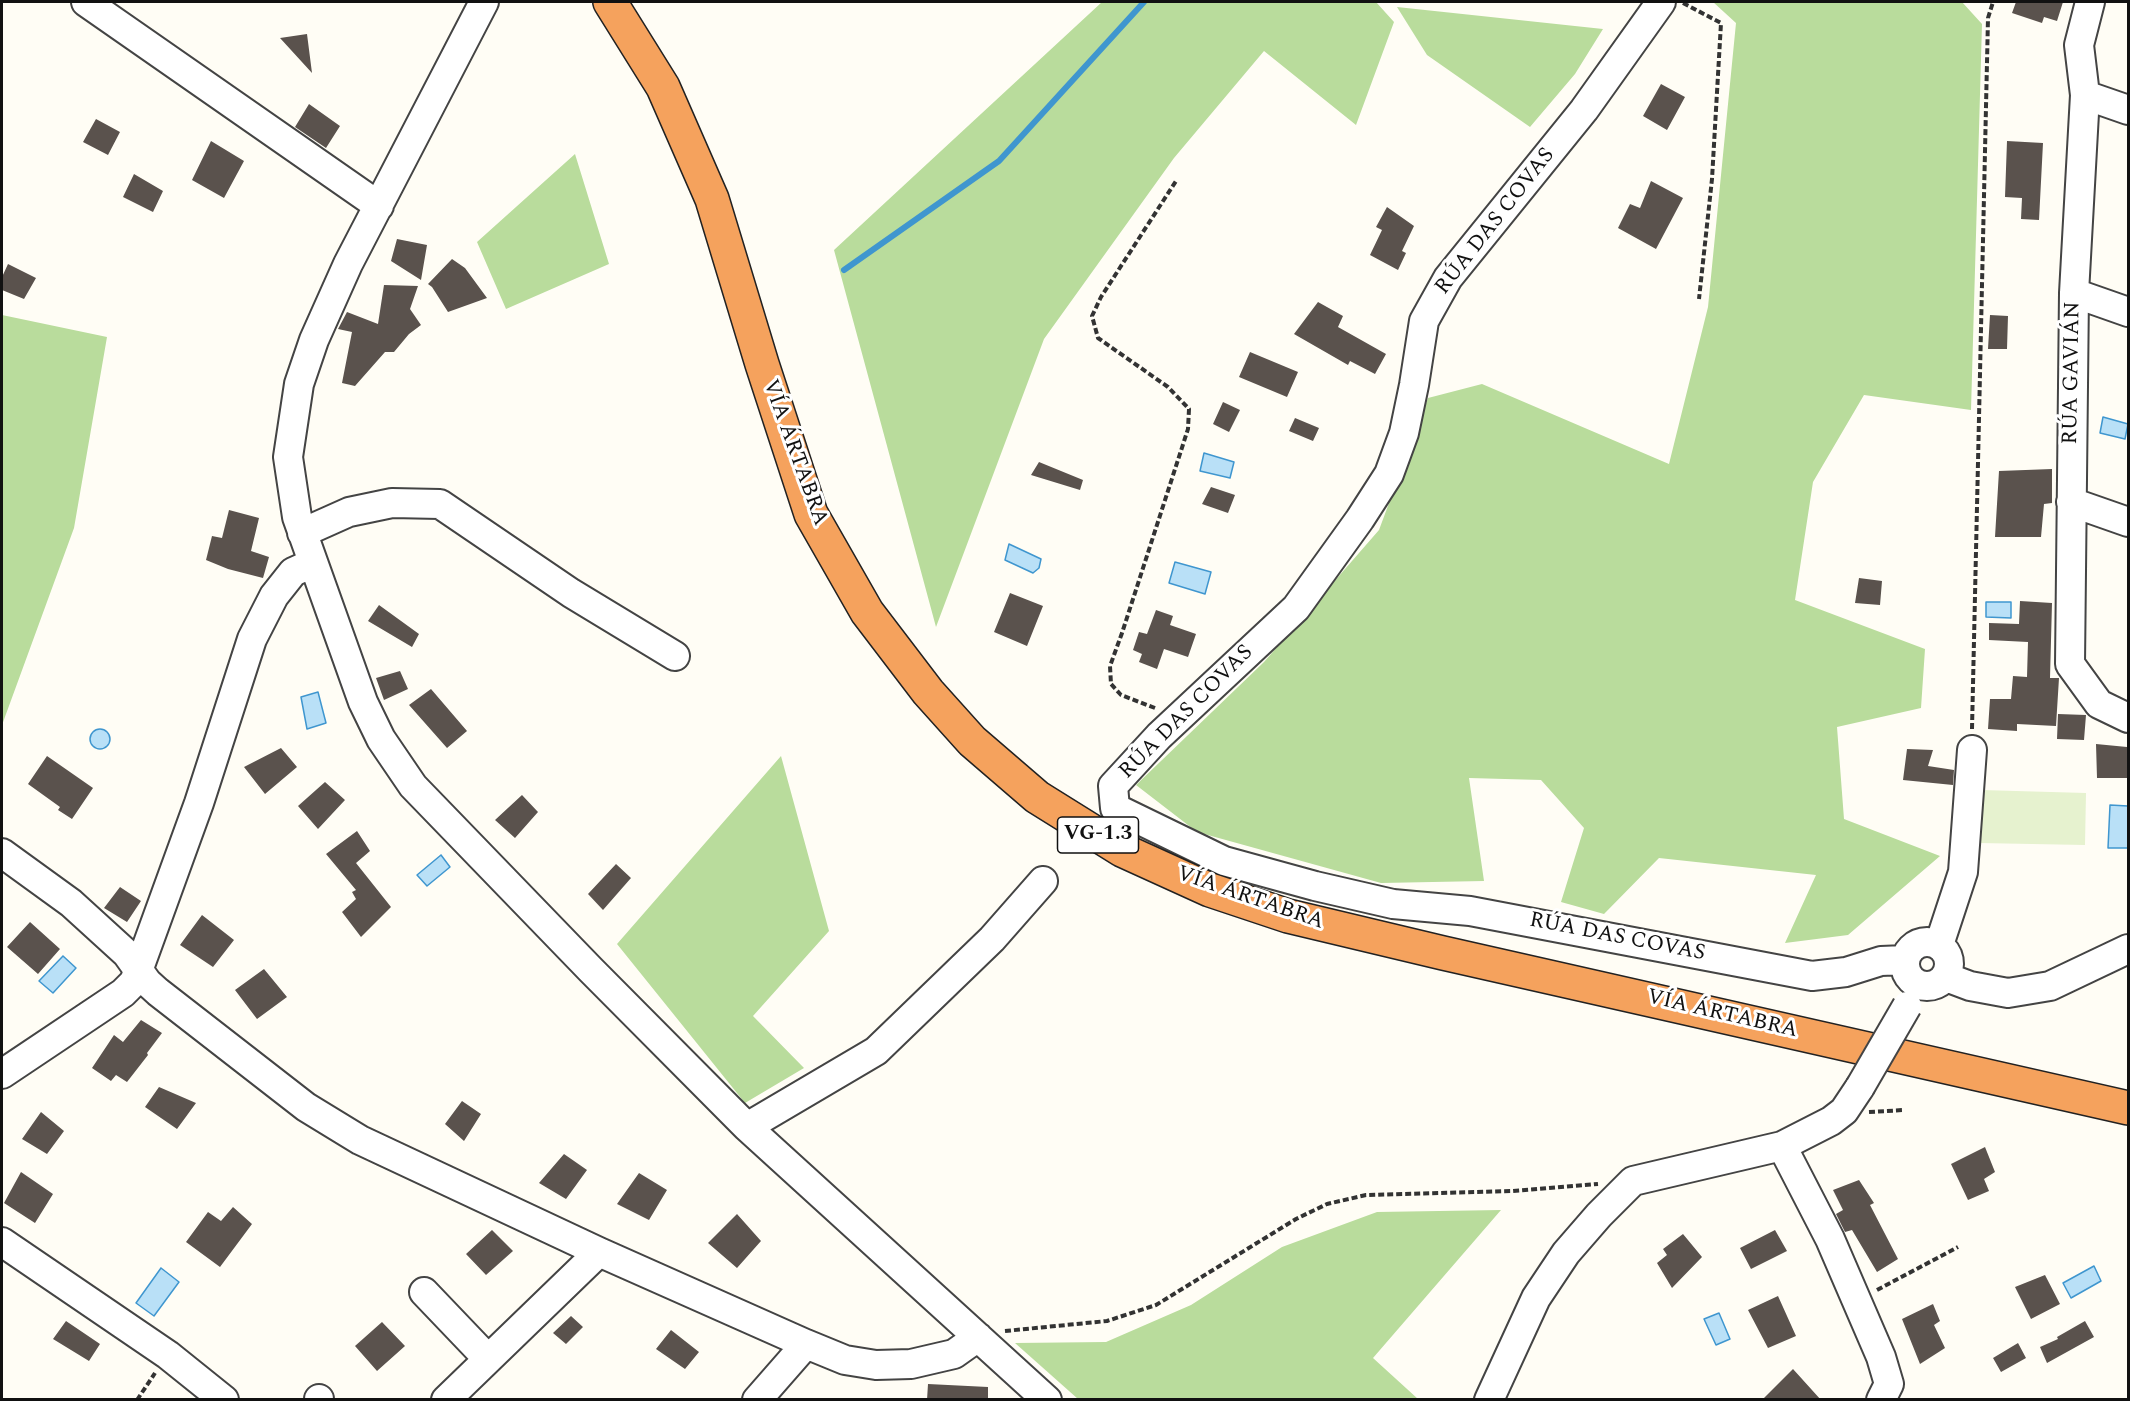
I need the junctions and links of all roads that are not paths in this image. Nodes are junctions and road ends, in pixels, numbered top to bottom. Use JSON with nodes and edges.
{"nodes":[{"id":1,"x":86,"y":2,"type":"edge"},
{"id":2,"x":484,"y":2,"type":"edge"},
{"id":3,"x":610,"y":2,"type":"edge"},
{"id":4,"x":1661,"y":2,"type":"edge"},
{"id":5,"x":2090,"y":2,"type":"edge"},
{"id":6,"x":2085,"y":95,"type":"junction"},
{"id":7,"x":2128,"y":110,"type":"edge"},
{"id":8,"x":379,"y":206,"type":"junction"},
{"id":9,"x":2074,"y":293,"type":"junction"},
{"id":10,"x":2128,"y":312,"type":"edge"},
{"id":11,"x":2072,"y":502,"type":"junction"},
{"id":12,"x":2128,"y":522,"type":"edge"},
{"id":13,"x":302,"y":533,"type":"junction"},
{"id":14,"x":313,"y":563,"type":"junction"},
{"id":15,"x":675,"y":656,"type":"dead end"},
{"id":16,"x":2128,"y":718,"type":"edge"},
{"id":17,"x":1972,"y":750,"type":"road end"},
{"id":18,"x":2,"y":853,"type":"edge"},
{"id":19,"x":1042,"y":881,"type":"dead end"},
{"id":20,"x":1939,"y":945,"type":"junction"},
{"id":21,"x":2128,"y":949,"type":"edge"},
{"id":22,"x":1905,"y":960,"type":"junction"},
{"id":23,"x":138,"y":971,"type":"junction"},
{"id":24,"x":1946,"y":977,"type":"junction"},
{"id":25,"x":1913,"y":995,"type":"junction"},
{"id":26,"x":2,"y":1074,"type":"edge"},
{"id":27,"x":2050,"y":1090,"type":"junction"},
{"id":28,"x":2128,"y":1091,"type":"edge"},
{"id":29,"x":2128,"y":1108,"type":"edge"},
{"id":30,"x":747,"y":1128,"type":"junction"},
{"id":31,"x":2128,"y":1129,"type":"edge"},
{"id":32,"x":1782,"y":1146,"type":"junction"},
{"id":33,"x":2,"y":1242,"type":"edge"},
{"id":34,"x":599,"y":1252,"type":"junction"},
{"id":35,"x":424,"y":1292,"type":"dead end"},
{"id":36,"x":978,"y":1337,"type":"junction"},
{"id":37,"x":806,"y":1344,"type":"junction"},
{"id":38,"x":488,"y":1359,"type":"junction"},
{"id":39,"x":224,"y":1400,"type":"edge"},
{"id":40,"x":446,"y":1400,"type":"edge"},
{"id":41,"x":757,"y":1400,"type":"edge"},
{"id":42,"x":1047,"y":1400,"type":"edge"},
{"id":43,"x":1489,"y":1400,"type":"edge"},
{"id":44,"x":1881,"y":1400,"type":"edge"}],
"edges":[{"from":1,"to":8,"type":"street"},
{"from":2,"to":8,"type":"street"},
{"from":3,"to":27,"type":"highway","name":"VÍA ÁRTABRA","number":"VG-1.3"},
{"from":4,"to":22,"type":"street","name":"RÚA DAS COVAS"},
{"from":5,"to":6,"type":"street","name":"RÚA GAVIÁN"},
{"from":6,"to":7,"type":"street"},
{"from":6,"to":9,"type":"street","name":"RÚA GAVIÁN"},
{"from":8,"to":13,"type":"street"},
{"from":9,"to":10,"type":"street"},
{"from":9,"to":11,"type":"street","name":"RÚA GAVIÁN"},
{"from":11,"to":12,"type":"street"},
{"from":11,"to":16,"type":"street","name":"RÚA GAVIÁN"},
{"from":13,"to":14,"type":"street"},
{"from":13,"to":15,"type":"street"},
{"from":14,"to":23,"type":"street"},
{"from":14,"to":30,"type":"street"},
{"from":17,"to":20,"type":"street"},
{"from":18,"to":23,"type":"street"},
{"from":19,"to":30,"type":"street"},
{"from":20,"to":22,"type":"street"},
{"from":20,"to":24,"type":"street"},
{"from":21,"to":24,"type":"street"},
{"from":22,"to":25,"type":"street"},
{"from":23,"to":26,"type":"street"},
{"from":23,"to":34,"type":"street"},
{"from":24,"to":25,"type":"street"},
{"from":25,"to":32,"type":"street","bridge":true},
{"from":27,"to":28,"type":"highway"},
{"from":27,"to":29,"type":"highway","name":"VÍA ÁRTABRA","number":"VG-1.3"},
{"from":27,"to":31,"type":"highway"},
{"from":30,"to":36,"type":"street"},
{"from":32,"to":43,"type":"street"},
{"from":32,"to":44,"type":"street"},
{"from":33,"to":39,"type":"street"},
{"from":34,"to":37,"type":"street"},
{"from":34,"to":38,"type":"street"},
{"from":35,"to":38,"type":"street"},
{"from":36,"to":37,"type":"street"},
{"from":36,"to":42,"type":"street"},
{"from":37,"to":41,"type":"street"},
{"from":38,"to":40,"type":"street"}]}
